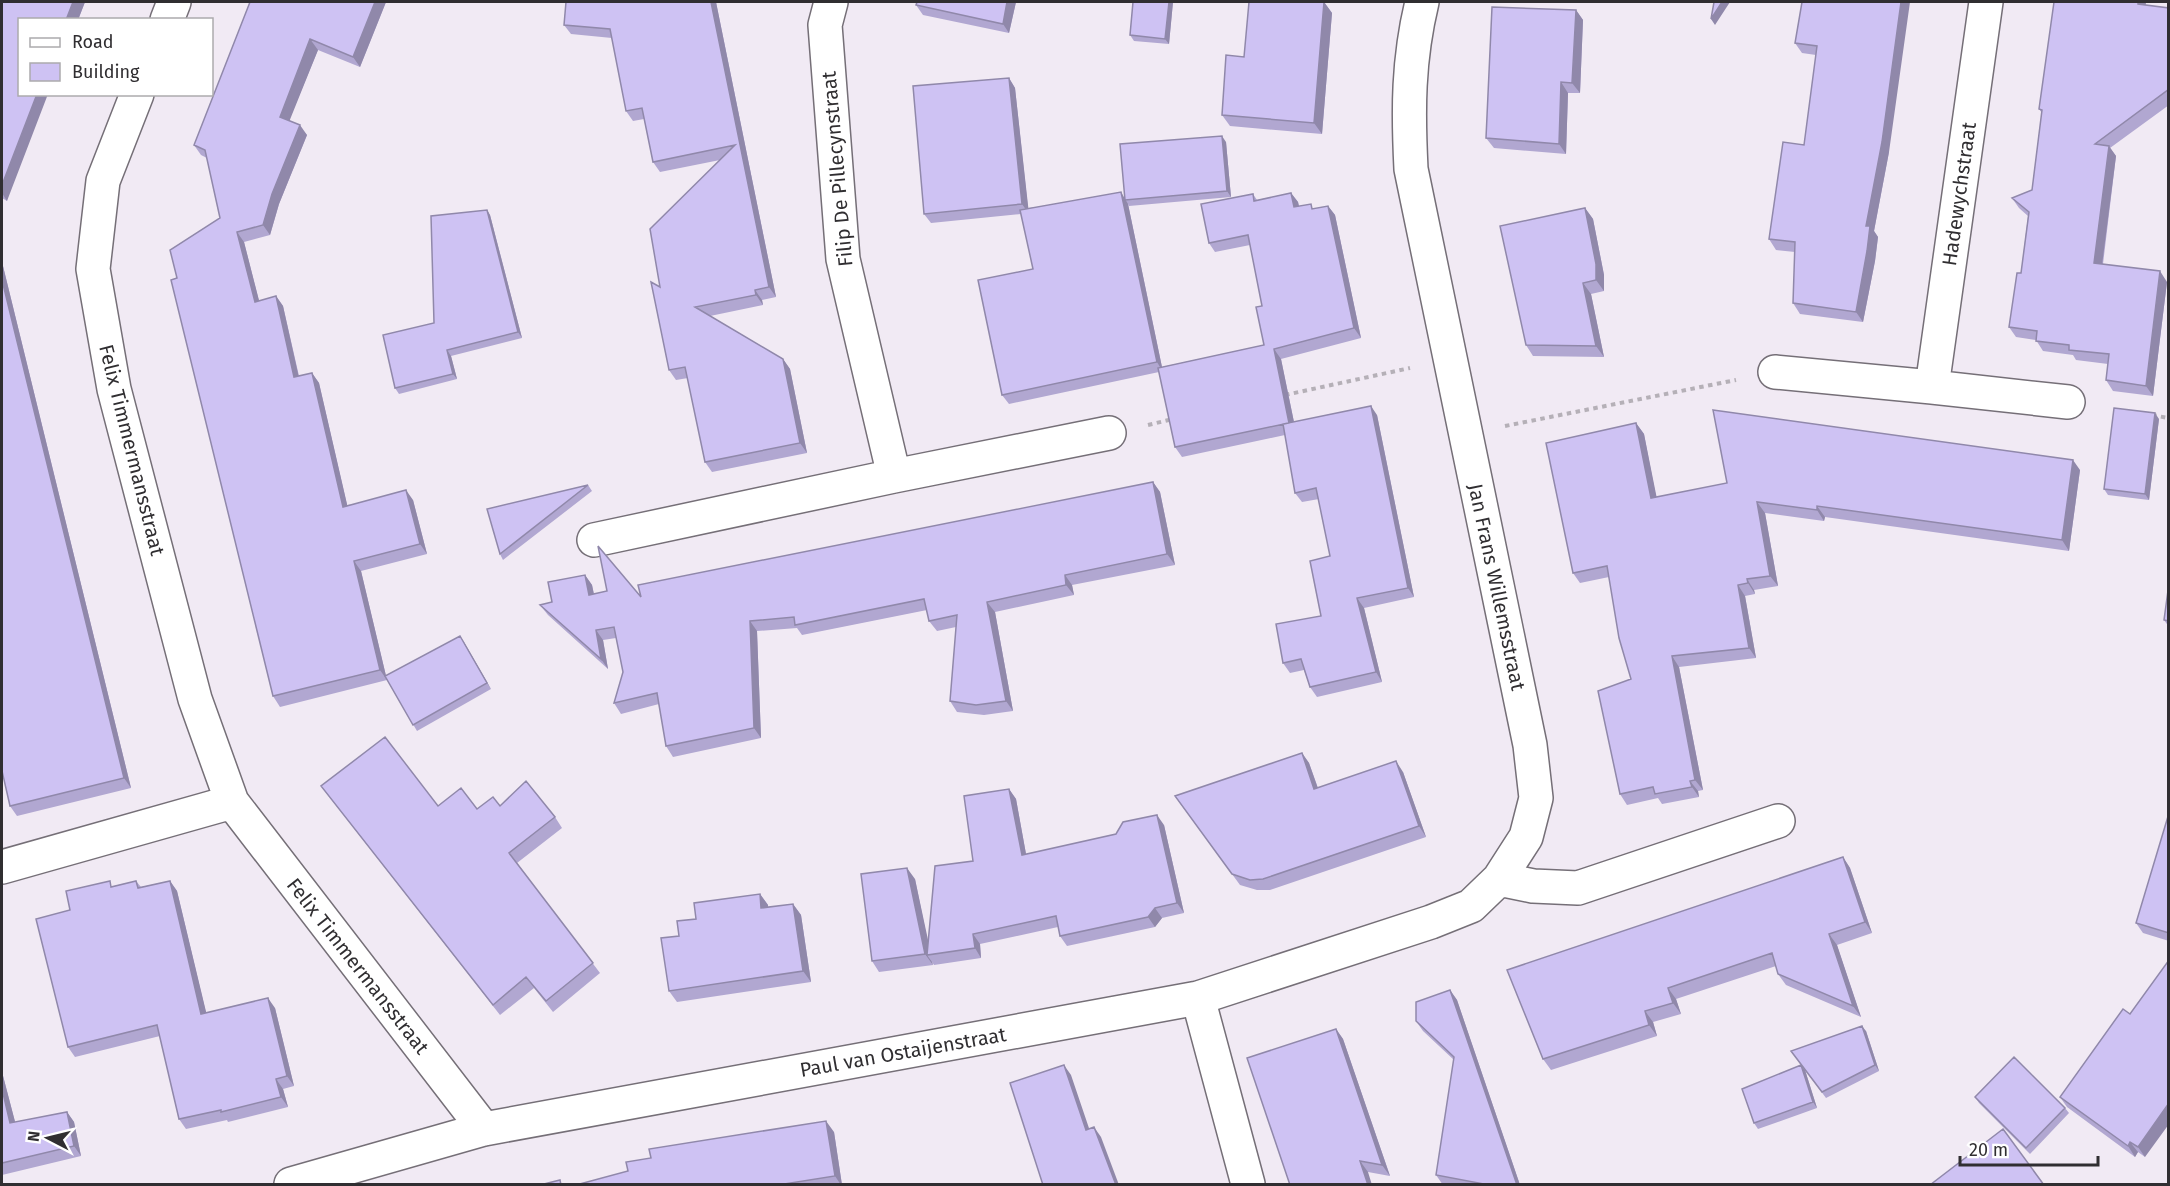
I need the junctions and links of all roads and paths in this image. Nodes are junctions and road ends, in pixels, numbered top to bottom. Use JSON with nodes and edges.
{"nodes":[{"id":1,"x":174,"y":2,"type":"edge"},
{"id":2,"x":831,"y":2,"type":"edge"},
{"id":3,"x":1422,"y":2,"type":"edge"},
{"id":4,"x":1986,"y":2,"type":"edge"},
{"id":5,"x":168,"y":18,"type":"edge"},
{"id":6,"x":136,"y":96,"type":"edge"},
{"id":7,"x":1449,"y":360,"type":"junction"},
{"id":8,"x":1775,"y":372,"type":"joint"},
{"id":9,"x":1932,"y":387,"type":"junction"},
{"id":10,"x":1273,"y":398,"type":"edge"},
{"id":11,"x":2068,"y":402,"type":"dead end"},
{"id":12,"x":2146,"y":414,"type":"edge"},
{"id":13,"x":1179,"y":418,"type":"edge"},
{"id":14,"x":2169,"y":418,"type":"edge"},
{"id":15,"x":1109,"y":433,"type":"joint"},
{"id":16,"x":1466,"y":434,"type":"junction"},
{"id":17,"x":894,"y":476,"type":"junction"},
{"id":18,"x":594,"y":540,"type":"dead end"},
{"id":19,"x":232,"y":802,"type":"junction"},
{"id":20,"x":1778,"y":821,"type":"dead end"},
{"id":21,"x":2,"y":867,"type":"edge"},
{"id":22,"x":1500,"y":879,"type":"junction"},
{"id":23,"x":1198,"y":998,"type":"junction"},
{"id":24,"x":484,"y":1129,"type":"junction"},
{"id":25,"x":291,"y":1185,"type":"edge"},
{"id":26,"x":1248,"y":1185,"type":"edge"}],
"edges":[{"from":1,"to":5,"type":"street"},
{"from":2,"to":17,"type":"street","name":"Filip De Pillecynstraat"},
{"from":3,"to":7,"type":"street","name":"Jan Frans Willemsstraat"},
{"from":4,"to":9,"type":"street","name":"Hadewychstraat"},
{"from":6,"to":19,"type":"street","name":"Felix Timmermansstraat"},
{"from":7,"to":10,"type":"path"},
{"from":7,"to":16,"type":"street","name":"Jan Frans Willemsstraat"},
{"from":8,"to":9,"type":"street"},
{"from":8,"to":16,"type":"path"},
{"from":9,"to":11,"type":"street"},
{"from":12,"to":14,"type":"path"},
{"from":13,"to":15,"type":"path"},
{"from":15,"to":17,"type":"street"},
{"from":16,"to":22,"type":"street","name":"Jan Frans Willemsstraat"},
{"from":17,"to":18,"type":"street"},
{"from":19,"to":21,"type":"street"},
{"from":19,"to":24,"type":"street","name":"Felix Timmermansstraat"},
{"from":20,"to":22,"type":"street"},
{"from":22,"to":23,"type":"street","name":"Paul van Ostaijenstraat"},
{"from":23,"to":24,"type":"street","name":"Paul van Ostaijenstraat"},
{"from":23,"to":26,"type":"street"},
{"from":24,"to":25,"type":"street","name":"Paul van Ostaijenstraat"}]}
